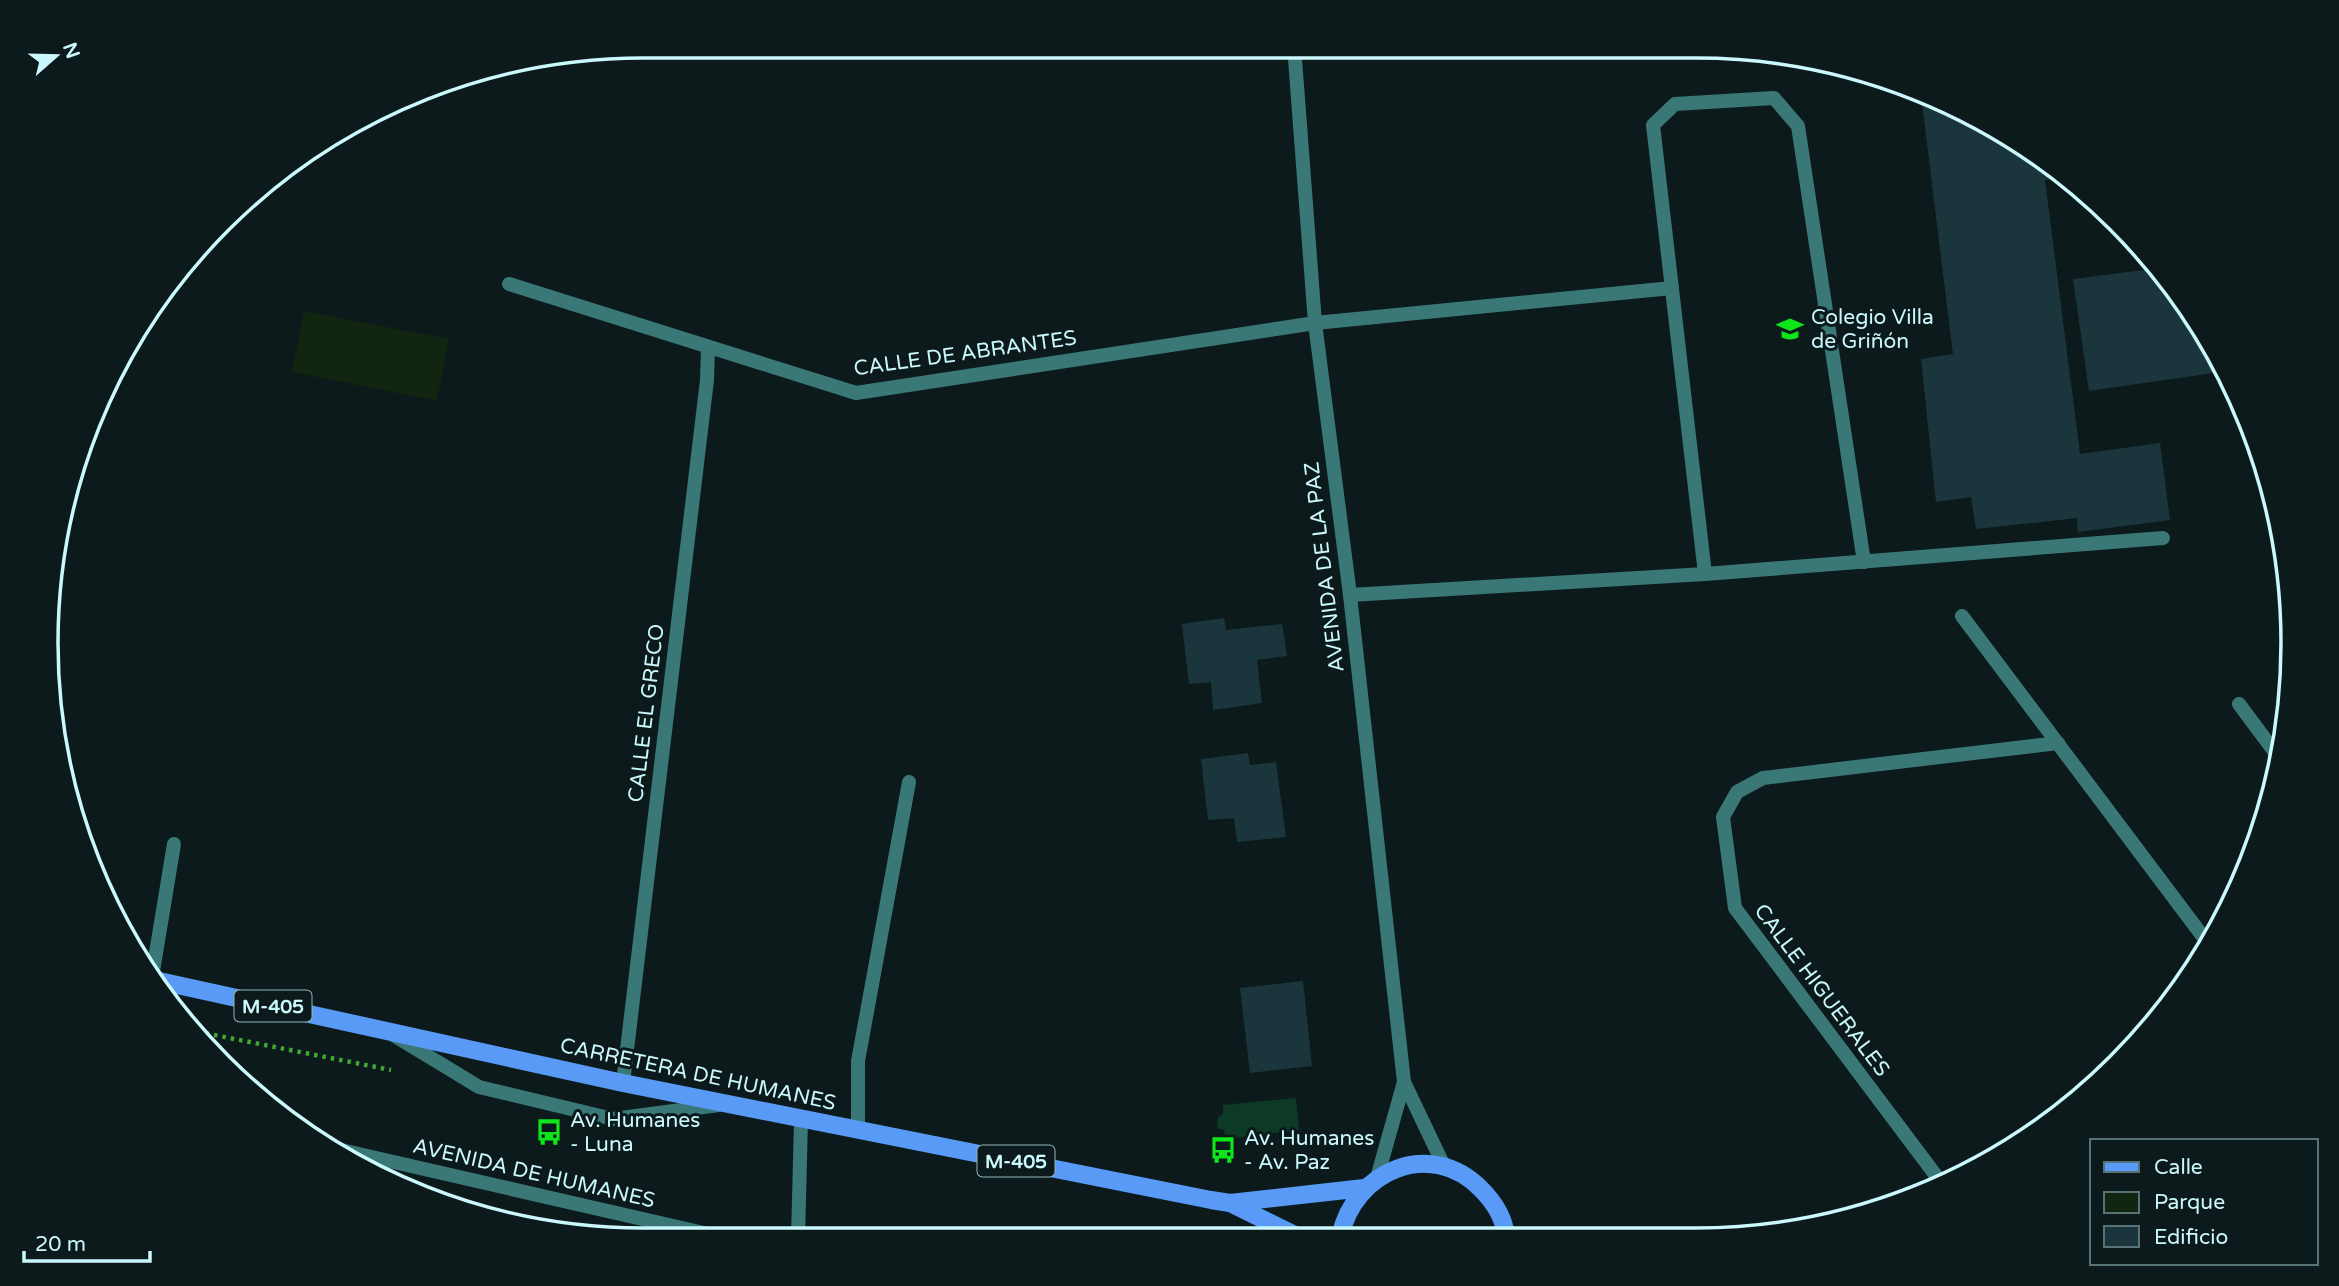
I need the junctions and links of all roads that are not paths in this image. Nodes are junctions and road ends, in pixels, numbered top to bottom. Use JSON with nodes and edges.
{"nodes":[{"id":1,"x":1295,"y":58,"type":"edge"},
{"id":2,"x":509,"y":284,"type":"dead end"},
{"id":3,"x":1672,"y":288,"type":"junction"},
{"id":4,"x":1315,"y":323,"type":"junction"},
{"id":5,"x":708,"y":348,"type":"junction"},
{"id":6,"x":2163,"y":538,"type":"dead end"},
{"id":7,"x":1864,"y":562,"type":"junction"},
{"id":8,"x":1705,"y":574,"type":"junction"},
{"id":9,"x":1350,"y":595,"type":"junction"},
{"id":10,"x":1962,"y":616,"type":"dead end"},
{"id":11,"x":2239,"y":704,"type":"dead end"},
{"id":12,"x":2058,"y":743,"type":"junction"},
{"id":13,"x":2271,"y":748,"type":"edge"},
{"id":14,"x":909,"y":782,"type":"dead end"},
{"id":15,"x":174,"y":844,"type":"dead end"},
{"id":16,"x":2203,"y":936,"type":"edge"},
{"id":17,"x":154,"y":965,"type":"edge"},
{"id":18,"x":167,"y":983,"type":"edge"},
{"id":19,"x":387,"y":1031,"type":"junction"},
{"id":20,"x":1404,"y":1082,"type":"junction"},
{"id":21,"x":622,"y":1083,"type":"junction"},
{"id":22,"x":727,"y":1104,"type":"junction"},
{"id":23,"x":801,"y":1120,"type":"junction"},
{"id":24,"x":858,"y":1130,"type":"junction"},
{"id":25,"x":357,"y":1154,"type":"edge"},
{"id":26,"x":1444,"y":1166,"type":"junction"},
{"id":27,"x":1937,"y":1176,"type":"edge"},
{"id":28,"x":1371,"y":1183,"type":"junction"},
{"id":29,"x":1230,"y":1203,"type":"junction"},
{"id":30,"x":682,"y":1228,"type":"edge"},
{"id":31,"x":798,"y":1228,"type":"edge"},
{"id":32,"x":1281,"y":1228,"type":"edge"},
{"id":33,"x":1343,"y":1228,"type":"edge"},
{"id":34,"x":1506,"y":1228,"type":"edge"}],
"edges":[{"from":1,"to":4,"type":"street","name":"AVENIDA DE LA PAZ"},
{"from":2,"to":5,"type":"street","name":"CALLE DE ABRANTES"},
{"from":3,"to":4,"type":"street","name":"CALLE DE ABRANTES"},
{"from":3,"to":7,"type":"street"},
{"from":3,"to":8,"type":"street"},
{"from":4,"to":5,"type":"street","name":"CALLE DE ABRANTES"},
{"from":4,"to":9,"type":"street","name":"AVENIDA DE LA PAZ"},
{"from":5,"to":21,"type":"street","name":"CALLE EL GRECO"},
{"from":6,"to":7,"type":"street"},
{"from":7,"to":8,"type":"street"},
{"from":8,"to":9,"type":"street"},
{"from":9,"to":20,"type":"street","name":"AVENIDA DE LA PAZ"},
{"from":10,"to":12,"type":"street"},
{"from":11,"to":13,"type":"street"},
{"from":12,"to":16,"type":"street"},
{"from":12,"to":27,"type":"street","name":"CALLE HIGUERALES"},
{"from":14,"to":24,"type":"street"},
{"from":15,"to":17,"type":"street"},
{"from":18,"to":19,"type":"main road","name":"CARRETERA DE HUMANES","number":"M-405"},
{"from":19,"to":21,"type":"main road","name":"CARRETERA DE HUMANES","number":"M-405"},
{"from":19,"to":22,"type":"street"},
{"from":20,"to":26,"type":"street","name":"AVENIDA DE LA PAZ"},
{"from":20,"to":28,"type":"street","name":"AVENIDA DE LA PAZ"},
{"from":21,"to":22,"type":"main road","name":"CARRETERA DE HUMANES","number":"M-405"},
{"from":22,"to":23,"type":"main road","name":"CARRETERA DE HUMANES","number":"M-405"},
{"from":23,"to":24,"type":"main road","name":"CARRETERA DE HUMANES","number":"M-405"},
{"from":23,"to":31,"type":"street"},
{"from":24,"to":29,"type":"main road","name":"CARRETERA DE HUMANES","number":"M-405"},
{"from":25,"to":30,"type":"street","name":"AVENIDA DE HUMANES"},
{"from":26,"to":28,"type":"main road","name":"CARRETERA DE HUMANES"},
{"from":26,"to":34,"type":"main road"},
{"from":28,"to":29,"type":"main road","name":"CARRETERA DE HUMANES","number":"M-405"},
{"from":28,"to":33,"type":"main road"},
{"from":29,"to":32,"type":"main road","name":"CARRETERA DE HUMANES","number":"M-405"}]}
